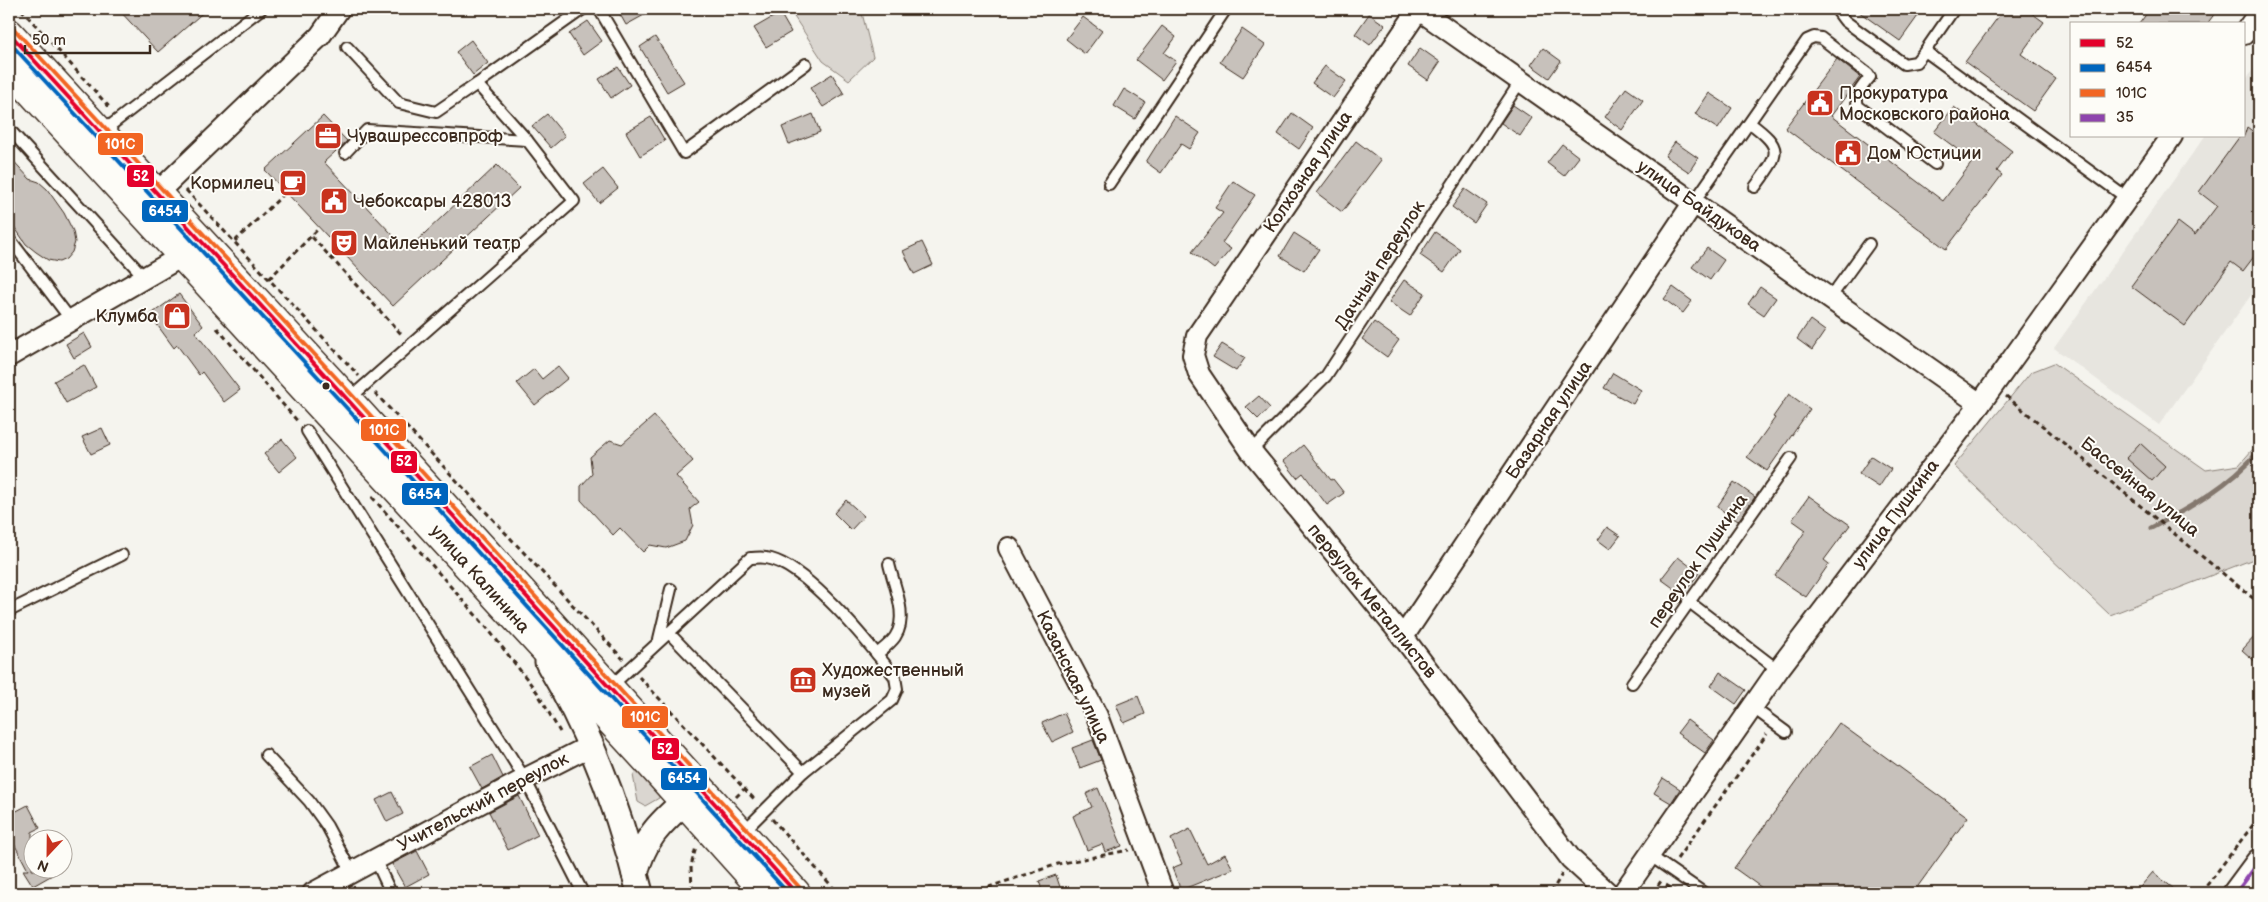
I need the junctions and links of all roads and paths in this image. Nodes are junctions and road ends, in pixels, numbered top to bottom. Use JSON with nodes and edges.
{"nodes":[{"id":1,"x":22,"y":9,"type":"edge"},
{"id":2,"x":261,"y":9,"type":"edge"},
{"id":3,"x":339,"y":9,"type":"edge"},
{"id":4,"x":584,"y":9,"type":"edge"},
{"id":5,"x":599,"y":9,"type":"edge"},
{"id":6,"x":1226,"y":9,"type":"edge"},
{"id":7,"x":1419,"y":9,"type":"edge"},
{"id":8,"x":1836,"y":9,"type":"edge"},
{"id":9,"x":1954,"y":9,"type":"edge"},
{"id":10,"x":2259,"y":12,"type":"edge"},
{"id":11,"x":2246,"y":31,"type":"edge"},
{"id":12,"x":9,"y":33,"type":"edge"},
{"id":13,"x":347,"y":47,"type":"dead end"},
{"id":14,"x":1925,"y":51,"type":"junction"},
{"id":15,"x":806,"y":64,"type":"dead end"},
{"id":16,"x":9,"y":68,"type":"edge"},
{"id":17,"x":1520,"y":82,"type":"junction"},
{"id":18,"x":477,"y":84,"type":"junction"},
{"id":19,"x":108,"y":123,"type":"junction"},
{"id":20,"x":1750,"y":123,"type":"junction"},
{"id":21,"x":9,"y":129,"type":"edge"},
{"id":22,"x":2171,"y":138,"type":"edge"},
{"id":23,"x":527,"y":140,"type":"junction"},
{"id":24,"x":345,"y":153,"type":"dead end"},
{"id":25,"x":1935,"y":164,"type":"dead end"},
{"id":26,"x":1109,"y":184,"type":"dead end"},
{"id":27,"x":1754,"y":187,"type":"dead end"},
{"id":28,"x":169,"y":189,"type":"junction"},
{"id":29,"x":286,"y":192,"type":"dead end"},
{"id":30,"x":2128,"y":198,"type":"junction"},
{"id":31,"x":1694,"y":202,"type":"junction"},
{"id":32,"x":319,"y":228,"type":"dead end"},
{"id":33,"x":312,"y":237,"type":"junction"},
{"id":34,"x":9,"y":238,"type":"edge"},
{"id":35,"x":235,"y":241,"type":"junction"},
{"id":36,"x":1869,"y":244,"type":"dead end"},
{"id":37,"x":182,"y":256,"type":"junction"},
{"id":38,"x":145,"y":278,"type":"junction"},
{"id":39,"x":270,"y":278,"type":"junction"},
{"id":40,"x":1830,"y":298,"type":"junction"},
{"id":41,"x":71,"y":320,"type":"junction"},
{"id":42,"x":215,"y":326,"type":"dead end"},
{"id":43,"x":1197,"y":336,"type":"joint"},
{"id":44,"x":410,"y":345,"type":"junction"},
{"id":45,"x":9,"y":356,"type":"edge"},
{"id":46,"x":355,"y":390,"type":"junction"},
{"id":47,"x":2002,"y":394,"type":"dead end"},
{"id":48,"x":377,"y":396,"type":"dead end"},
{"id":49,"x":1980,"y":404,"type":"junction"},
{"id":50,"x":307,"y":431,"type":"joint"},
{"id":51,"x":1251,"y":451,"type":"junction"},
{"id":52,"x":1791,"y":458,"type":"dead end"},
{"id":53,"x":367,"y":491,"type":"dead end"},
{"id":54,"x":1009,"y":548,"type":"dead end"},
{"id":55,"x":122,"y":555,"type":"dead end"},
{"id":56,"x":889,"y":564,"type":"dead end"},
{"id":57,"x":671,"y":589,"type":"dead end"},
{"id":58,"x":1688,"y":601,"type":"junction"},
{"id":59,"x":2259,"y":603,"type":"edge"},
{"id":60,"x":9,"y":611,"type":"edge"},
{"id":61,"x":668,"y":632,"type":"junction"},
{"id":62,"x":1403,"y":637,"type":"junction"},
{"id":63,"x":534,"y":639,"type":"junction"},
{"id":64,"x":659,"y":640,"type":"junction"},
{"id":65,"x":877,"y":654,"type":"junction"},
{"id":66,"x":628,"y":665,"type":"dead end"},
{"id":67,"x":1778,"y":670,"type":"junction"},
{"id":68,"x":634,"y":671,"type":"dead end"},
{"id":69,"x":1632,"y":683,"type":"dead end"},
{"id":70,"x":609,"y":688,"type":"junction"},
{"id":71,"x":1752,"y":707,"type":"junction"},
{"id":72,"x":1775,"y":724,"type":"junction"},
{"id":73,"x":1786,"y":732,"type":"dead end"},
{"id":74,"x":564,"y":738,"type":"dead end"},
{"id":75,"x":592,"y":744,"type":"junction"},
{"id":76,"x":266,"y":755,"type":"dead end"},
{"id":77,"x":803,"y":772,"type":"junction"},
{"id":78,"x":525,"y":778,"type":"junction"},
{"id":79,"x":692,"y":794,"type":"junction"},
{"id":80,"x":759,"y":804,"type":"dead end"},
{"id":81,"x":618,"y":814,"type":"junction"},
{"id":82,"x":770,"y":817,"type":"dead end"},
{"id":83,"x":2259,"y":817,"type":"edge"},
{"id":84,"x":659,"y":824,"type":"junction"},
{"id":85,"x":742,"y":833,"type":"junction"},
{"id":86,"x":697,"y":844,"type":"dead end"},
{"id":87,"x":1145,"y":847,"type":"junction"},
{"id":88,"x":1649,"y":855,"type":"junction"},
{"id":89,"x":376,"y":860,"type":"junction"},
{"id":90,"x":2259,"y":862,"type":"edge"},
{"id":91,"x":1670,"y":869,"type":"junction"},
{"id":92,"x":352,"y":873,"type":"junction"},
{"id":93,"x":1661,"y":881,"type":"junction"},
{"id":94,"x":637,"y":884,"type":"edge"},
{"id":95,"x":692,"y":890,"type":"junction"},
{"id":96,"x":313,"y":893,"type":"edge"},
{"id":97,"x":391,"y":893,"type":"edge"},
{"id":98,"x":583,"y":893,"type":"edge"},
{"id":99,"x":681,"y":893,"type":"edge"},
{"id":100,"x":704,"y":893,"type":"edge"},
{"id":101,"x":766,"y":893,"type":"edge"},
{"id":102,"x":796,"y":893,"type":"edge"},
{"id":103,"x":838,"y":893,"type":"edge"},
{"id":104,"x":971,"y":893,"type":"edge"},
{"id":105,"x":1163,"y":893,"type":"edge"},
{"id":106,"x":1608,"y":893,"type":"edge"},
{"id":107,"x":1623,"y":893,"type":"edge"},
{"id":108,"x":1652,"y":893,"type":"edge"},
{"id":109,"x":1678,"y":893,"type":"edge"},
{"id":110,"x":1704,"y":893,"type":"edge"},
{"id":111,"x":2201,"y":893,"type":"edge"},
{"id":112,"x":2236,"y":893,"type":"edge"}],
"edges":[{"from":1,"to":19,"type":"path"},
{"from":2,"to":19,"type":"lane"},
{"from":3,"to":28,"type":"street"},
{"from":4,"to":18,"type":"lane"},
{"from":5,"to":15,"type":"lane"},
{"from":6,"to":26,"type":"lane"},
{"from":7,"to":17,"type":"street","name":"улица Байдукова"},
{"from":7,"to":43,"type":"street","name":"Колхозная улица"},
{"from":8,"to":14,"type":"lane"},
{"from":9,"to":14,"type":"lane"},
{"from":10,"to":11,"type":"street"},
{"from":12,"to":19,"type":"main road","name":"улица Калинина"},
{"from":13,"to":18,"type":"lane"},
{"from":14,"to":30,"type":"lane"},
{"from":16,"to":37,"type":"main road","name":"улица Калинина"},
{"from":17,"to":31,"type":"street","name":"улица Байдукова"},
{"from":17,"to":51,"type":"lane","name":"Дачный переулок"},
{"from":18,"to":23,"type":"lane"},
{"from":19,"to":28,"type":"main road","name":"улица Калинина"},
{"from":20,"to":25,"type":"lane"},
{"from":20,"to":27,"type":"lane"},
{"from":20,"to":31,"type":"lane"},
{"from":21,"to":38,"type":"lane"},
{"from":22,"to":30,"type":"street","name":"улица Пушкина"},
{"from":23,"to":24,"type":"lane"},
{"from":23,"to":44,"type":"lane"},
{"from":28,"to":35,"type":"path"},
{"from":28,"to":46,"type":"main road","name":"улица Калинина"},
{"from":29,"to":35,"type":"path"},
{"from":30,"to":49,"type":"street","name":"улица Пушкина"},
{"from":31,"to":40,"type":"street","name":"улица Байдукова"},
{"from":31,"to":62,"type":"street","name":"Базарная улица"},
{"from":32,"to":33,"type":"path"},
{"from":33,"to":39,"type":"path"},
{"from":33,"to":44,"type":"path"},
{"from":34,"to":41,"type":"lane"},
{"from":35,"to":39,"type":"path"},
{"from":36,"to":40,"type":"lane"},
{"from":37,"to":38,"type":"street"},
{"from":37,"to":63,"type":"main road","name":"улица Калинина"},
{"from":38,"to":41,"type":"street"},
{"from":39,"to":46,"type":"path"},
{"from":40,"to":49,"type":"street","name":"улица Байдукова"},
{"from":41,"to":45,"type":"street"},
{"from":42,"to":50,"type":"path"},
{"from":43,"to":51,"type":"street","name":"переулок Металлистов"},
{"from":44,"to":46,"type":"lane"},
{"from":46,"to":70,"type":"main road","name":"улица Калинина"},
{"from":47,"to":59,"type":"path","name":"Бассейная улица"},
{"from":48,"to":66,"type":"path"},
{"from":49,"to":67,"type":"street","name":"улица Пушкина"},
{"from":50,"to":78,"type":"lane"},
{"from":51,"to":62,"type":"street","name":"переулок Металлистов"},
{"from":52,"to":58,"type":"lane","name":"переулок Пушкина"},
{"from":53,"to":74,"type":"path"},
{"from":54,"to":87,"type":"street","name":"Казанская улица"},
{"from":55,"to":60,"type":"lane"},
{"from":56,"to":65,"type":"lane"},
{"from":57,"to":64,"type":"lane"},
{"from":58,"to":67,"type":"lane"},
{"from":58,"to":69,"type":"lane","name":"переулок Пушкина"},
{"from":61,"to":64,"type":"lane"},
{"from":61,"to":65,"type":"lane"},
{"from":61,"to":77,"type":"lane"},
{"from":62,"to":106,"type":"street","name":"переулок Металлистов"},
{"from":63,"to":75,"type":"street"},
{"from":63,"to":79,"type":"main road","name":"улица Калинина"},
{"from":64,"to":70,"type":"lane"},
{"from":65,"to":77,"type":"lane"},
{"from":67,"to":71,"type":"street","name":"улица Пушкина"},
{"from":68,"to":80,"type":"path"},
{"from":70,"to":79,"type":"main road","name":"улица Калинина"},
{"from":71,"to":72,"type":"lane"},
{"from":71,"to":88,"type":"street","name":"улица Пушкина"},
{"from":72,"to":73,"type":"lane"},
{"from":72,"to":91,"type":"path"},
{"from":75,"to":78,"type":"street","name":"Учительский переулок"},
{"from":75,"to":81,"type":"street"},
{"from":76,"to":92,"type":"lane"},
{"from":77,"to":85,"type":"lane"},
{"from":78,"to":89,"type":"street","name":"Учительский переулок"},
{"from":78,"to":98,"type":"lane"},
{"from":79,"to":84,"type":"street"},
{"from":79,"to":85,"type":"main road","name":"улица Калинина"},
{"from":79,"to":101,"type":"main road","name":"улица Калинина"},
{"from":81,"to":84,"type":"street"},
{"from":81,"to":94,"type":"street"},
{"from":82,"to":103,"type":"path"},
{"from":83,"to":111,"type":"path"},
{"from":84,"to":94,"type":"street"},
{"from":85,"to":102,"type":"main road","name":"улица Калинина"},
{"from":86,"to":95,"type":"path"},
{"from":87,"to":104,"type":"path"},
{"from":87,"to":105,"type":"street","name":"Казанская улица"},
{"from":88,"to":91,"type":"lane"},
{"from":88,"to":107,"type":"street","name":"улица Пушкина"},
{"from":89,"to":92,"type":"street","name":"Учительский переулок"},
{"from":89,"to":97,"type":"lane"},
{"from":90,"to":112,"type":"street"},
{"from":91,"to":93,"type":"path"},
{"from":91,"to":110,"type":"lane"},
{"from":92,"to":96,"type":"street","name":"Учительский переулок"},
{"from":93,"to":108,"type":"path"},
{"from":93,"to":109,"type":"path"},
{"from":95,"to":99,"type":"path"},
{"from":95,"to":100,"type":"path"}]}
